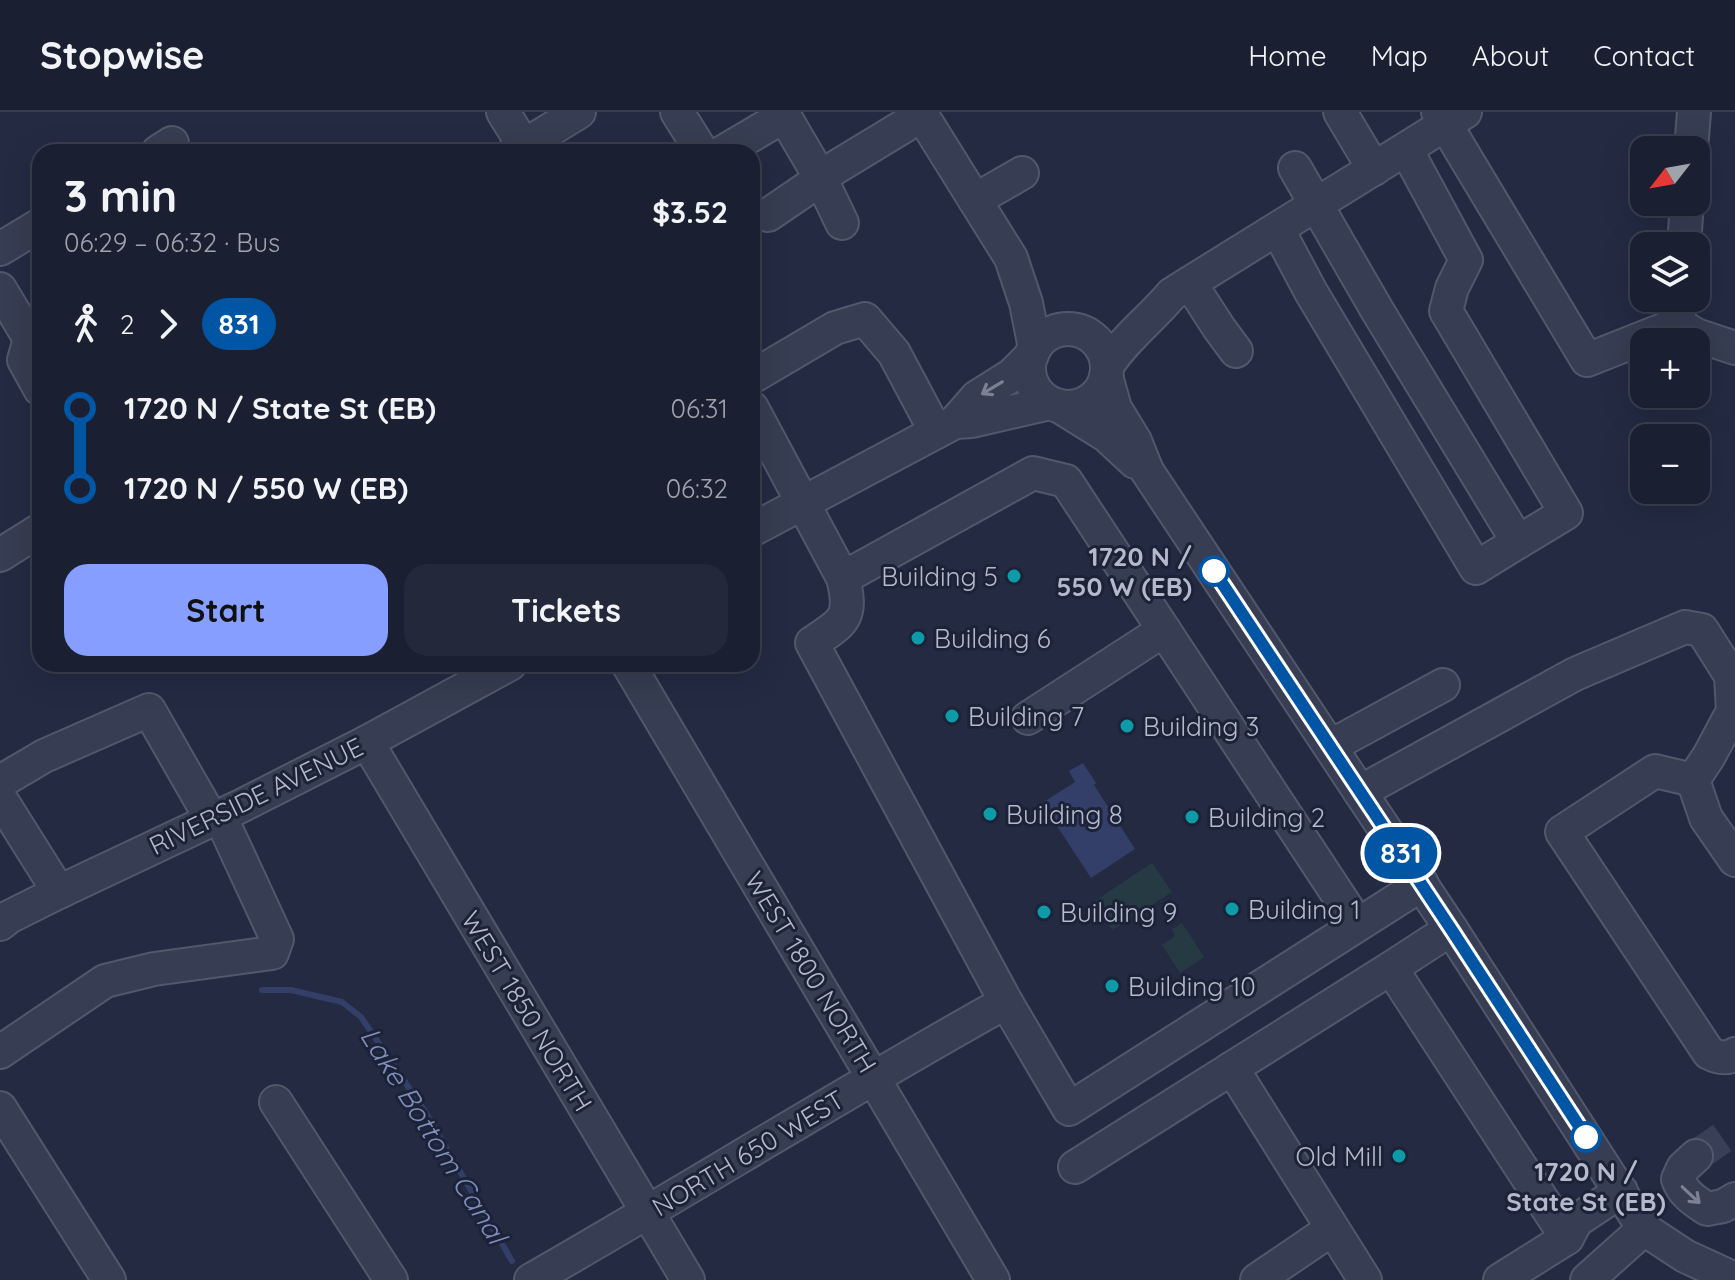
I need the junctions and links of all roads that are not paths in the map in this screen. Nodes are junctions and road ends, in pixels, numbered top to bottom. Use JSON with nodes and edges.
{"nodes":[{"id":1,"x":503,"y":112,"type":"edge"},
{"id":2,"x":579,"y":112,"type":"edge"},
{"id":3,"x":677,"y":112,"type":"edge"},
{"id":4,"x":1340,"y":112,"type":"edge"},
{"id":5,"x":1694,"y":112,"type":"edge"},
{"id":6,"x":921,"y":113,"type":"edge"},
{"id":7,"x":783,"y":114,"type":"edge"},
{"id":8,"x":1449,"y":116,"type":"edge"},
{"id":9,"x":1692,"y":136,"type":"edge"},
{"id":10,"x":517,"y":144,"type":"edge"},
{"id":11,"x":527,"y":144,"type":"edge"},
{"id":12,"x":697,"y":144,"type":"edge"},
{"id":13,"x":736,"y":144,"type":"edge"},
{"id":14,"x":1406,"y":149,"type":"junction"},
{"id":15,"x":1295,"y":168,"type":"dead end"},
{"id":16,"x":1374,"y":169,"type":"junction"},
{"id":17,"x":1022,"y":173,"type":"dead end"},
{"id":18,"x":820,"y":177,"type":"junction"},
{"id":19,"x":975,"y":200,"type":"junction"},
{"id":20,"x":1317,"y":205,"type":"junction"},
{"id":21,"x":768,"y":215,"type":"dead end"},
{"id":22,"x":842,"y":223,"type":"dead end"},
{"id":23,"x":32,"y":230,"type":"edge"},
{"id":24,"x":1278,"y":230,"type":"junction"},
{"id":25,"x":0,"y":249,"type":"edge"},
{"id":26,"x":1011,"y":258,"type":"junction"},
{"id":27,"x":1181,"y":288,"type":"junction"},
{"id":28,"x":0,"y":289,"type":"edge"},
{"id":29,"x":1677,"y":312,"type":"edge"},
{"id":30,"x":1680,"y":312,"type":"edge"},
{"id":31,"x":1080,"y":331,"type":"junction"},
{"id":32,"x":1735,"y":348,"type":"edge"},
{"id":33,"x":1236,"y":351,"type":"dead end"},
{"id":34,"x":1033,"y":352,"type":"junction"},
{"id":35,"x":1107,"y":371,"type":"junction"},
{"id":36,"x":760,"y":372,"type":"edge"},
{"id":37,"x":32,"y":374,"type":"edge"},
{"id":38,"x":1054,"y":404,"type":"junction"},
{"id":39,"x":760,"y":423,"type":"edge"},
{"id":40,"x":945,"y":427,"type":"junction"},
{"id":41,"x":1147,"y":471,"type":"junction"},
{"id":42,"x":802,"y":502,"type":"junction"},
{"id":43,"x":760,"y":526,"type":"edge"},
{"id":44,"x":32,"y":535,"type":"edge"},
{"id":45,"x":1518,"y":542,"type":"junction"},
{"id":46,"x":0,"y":555,"type":"edge"},
{"id":47,"x":843,"y":578,"type":"junction"},
{"id":48,"x":1164,"y":630,"type":"junction"},
{"id":49,"x":495,"y":672,"type":"edge"},
{"id":50,"x":633,"y":672,"type":"edge"},
{"id":51,"x":1443,"y":685,"type":"dead end"},
{"id":52,"x":1028,"y":718,"type":"dead end"},
{"id":53,"x":367,"y":742,"type":"junction"},
{"id":54,"x":1331,"y":746,"type":"junction"},
{"id":55,"x":1693,"y":780,"type":"junction"},
{"id":56,"x":0,"y":782,"type":"edge"},
{"id":57,"x":1360,"y":792,"type":"junction"},
{"id":58,"x":0,"y":798,"type":"edge"},
{"id":59,"x":216,"y":818,"type":"junction"},
{"id":60,"x":1735,"y":860,"type":"edge"},
{"id":61,"x":1422,"y":884,"type":"junction"},
{"id":62,"x":59,"y":892,"type":"junction"},
{"id":63,"x":0,"y":924,"type":"edge"},
{"id":64,"x":1358,"y":925,"type":"junction"},
{"id":65,"x":1451,"y":929,"type":"junction"},
{"id":66,"x":1391,"y":968,"type":"junction"},
{"id":67,"x":1006,"y":1002,"type":"junction"},
{"id":68,"x":0,"y":1052,"type":"edge"},
{"id":69,"x":1735,"y":1054,"type":"edge"},
{"id":70,"x":1232,"y":1068,"type":"junction"},
{"id":71,"x":874,"y":1077,"type":"junction"},
{"id":72,"x":276,"y":1102,"type":"dead end"},
{"id":73,"x":0,"y":1108,"type":"edge"},
{"id":74,"x":1696,"y":1156,"type":"tunnel mouth"},
{"id":75,"x":1075,"y":1167,"type":"dead end"},
{"id":76,"x":1621,"y":1191,"type":"junction"},
{"id":77,"x":1735,"y":1199,"type":"edge"},
{"id":78,"x":647,"y":1214,"type":"junction"},
{"id":79,"x":1332,"y":1229,"type":"junction"},
{"id":80,"x":1644,"y":1229,"type":"junction"},
{"id":81,"x":1567,"y":1238,"type":"junction"},
{"id":82,"x":1591,"y":1279,"type":"edge"},
{"id":83,"x":1735,"y":1279,"type":"edge"},
{"id":84,"x":109,"y":1280,"type":"edge"},
{"id":85,"x":391,"y":1280,"type":"edge"},
{"id":86,"x":531,"y":1280,"type":"edge"},
{"id":87,"x":688,"y":1280,"type":"edge"},
{"id":88,"x":993,"y":1280,"type":"edge"},
{"id":89,"x":1257,"y":1280,"type":"edge"},
{"id":90,"x":1365,"y":1280,"type":"edge"},
{"id":91,"x":1500,"y":1280,"type":"edge"}],
"edges":[{"from":1,"to":10,"type":"street"},
{"from":2,"to":11,"type":"street"},
{"from":3,"to":12,"type":"street"},
{"from":4,"to":16,"type":"street"},
{"from":5,"to":9,"type":"street"},
{"from":6,"to":18,"type":"street"},
{"from":6,"to":19,"type":"street"},
{"from":7,"to":13,"type":"street"},
{"from":7,"to":18,"type":"street"},
{"from":8,"to":14,"type":"street"},
{"from":8,"to":29,"type":"street"},
{"from":14,"to":16,"type":"street"},
{"from":14,"to":45,"type":"street"},
{"from":15,"to":20,"type":"street"},
{"from":16,"to":20,"type":"street"},
{"from":17,"to":19,"type":"street"},
{"from":18,"to":21,"type":"street"},
{"from":18,"to":22,"type":"street"},
{"from":19,"to":26,"type":"street"},
{"from":20,"to":24,"type":"street"},
{"from":20,"to":45,"type":"street"},
{"from":23,"to":25,"type":"street"},
{"from":24,"to":27,"type":"street"},
{"from":24,"to":45,"type":"street"},
{"from":26,"to":31,"type":"street"},
{"from":26,"to":34,"type":"street"},
{"from":27,"to":31,"type":"street"},
{"from":27,"to":33,"type":"street"},
{"from":27,"to":35,"type":"street"},
{"from":28,"to":37,"type":"street"},
{"from":30,"to":32,"type":"street"},
{"from":31,"to":34,"type":"street"},
{"from":31,"to":35,"type":"street"},
{"from":34,"to":38,"type":"street"},
{"from":34,"to":40,"type":"street","one_way":true},
{"from":35,"to":38,"type":"street"},
{"from":35,"to":41,"type":"street"},
{"from":36,"to":40,"type":"street"},
{"from":38,"to":40,"type":"street"},
{"from":38,"to":41,"type":"street"},
{"from":39,"to":42,"type":"street"},
{"from":40,"to":42,"type":"street"},
{"from":41,"to":54,"type":"street"},
{"from":42,"to":43,"type":"street"},
{"from":42,"to":47,"type":"street"},
{"from":44,"to":46,"type":"street"},
{"from":47,"to":48,"type":"street"},
{"from":47,"to":67,"type":"street"},
{"from":48,"to":52,"type":"street"},
{"from":48,"to":64,"type":"street"},
{"from":49,"to":53,"type":"street","name":"RIVERSIDE AVENUE"},
{"from":50,"to":71,"type":"street","name":"WEST 1800 NORTH"},
{"from":51,"to":54,"type":"street"},
{"from":53,"to":59,"type":"street","name":"RIVERSIDE AVENUE"},
{"from":53,"to":78,"type":"street","name":"WEST 1850 NORTH"},
{"from":54,"to":57,"type":"street"},
{"from":55,"to":57,"type":"street"},
{"from":55,"to":60,"type":"street"},
{"from":55,"to":69,"type":"street"},
{"from":56,"to":59,"type":"street"},
{"from":57,"to":61,"type":"street"},
{"from":58,"to":62,"type":"street"},
{"from":59,"to":62,"type":"street","name":"RIVERSIDE AVENUE"},
{"from":59,"to":68,"type":"street"},
{"from":61,"to":64,"type":"street"},
{"from":61,"to":65,"type":"street"},
{"from":62,"to":63,"type":"street","name":"RIVERSIDE AVENUE"},
{"from":64,"to":67,"type":"street"},
{"from":65,"to":66,"type":"street"},
{"from":65,"to":76,"type":"street"},
{"from":66,"to":70,"type":"street"},
{"from":66,"to":81,"type":"street"},
{"from":67,"to":71,"type":"street","name":"NORTH 650 WEST"},
{"from":70,"to":75,"type":"street"},
{"from":70,"to":79,"type":"street"},
{"from":71,"to":78,"type":"street","name":"NORTH 650 WEST"},
{"from":71,"to":88,"type":"street","name":"WEST 1800 NORTH"},
{"from":72,"to":85,"type":"street"},
{"from":73,"to":84,"type":"street"},
{"from":74,"to":77,"type":"street","one_way":true},
{"from":76,"to":80,"type":"street"},
{"from":76,"to":81,"type":"street"},
{"from":78,"to":86,"type":"street","name":"NORTH 650 WEST"},
{"from":78,"to":87,"type":"street","name":"WEST 1850 NORTH"},
{"from":79,"to":89,"type":"street"},
{"from":79,"to":90,"type":"street"},
{"from":80,"to":82,"type":"street"},
{"from":80,"to":83,"type":"street"},
{"from":81,"to":91,"type":"street"}]}
